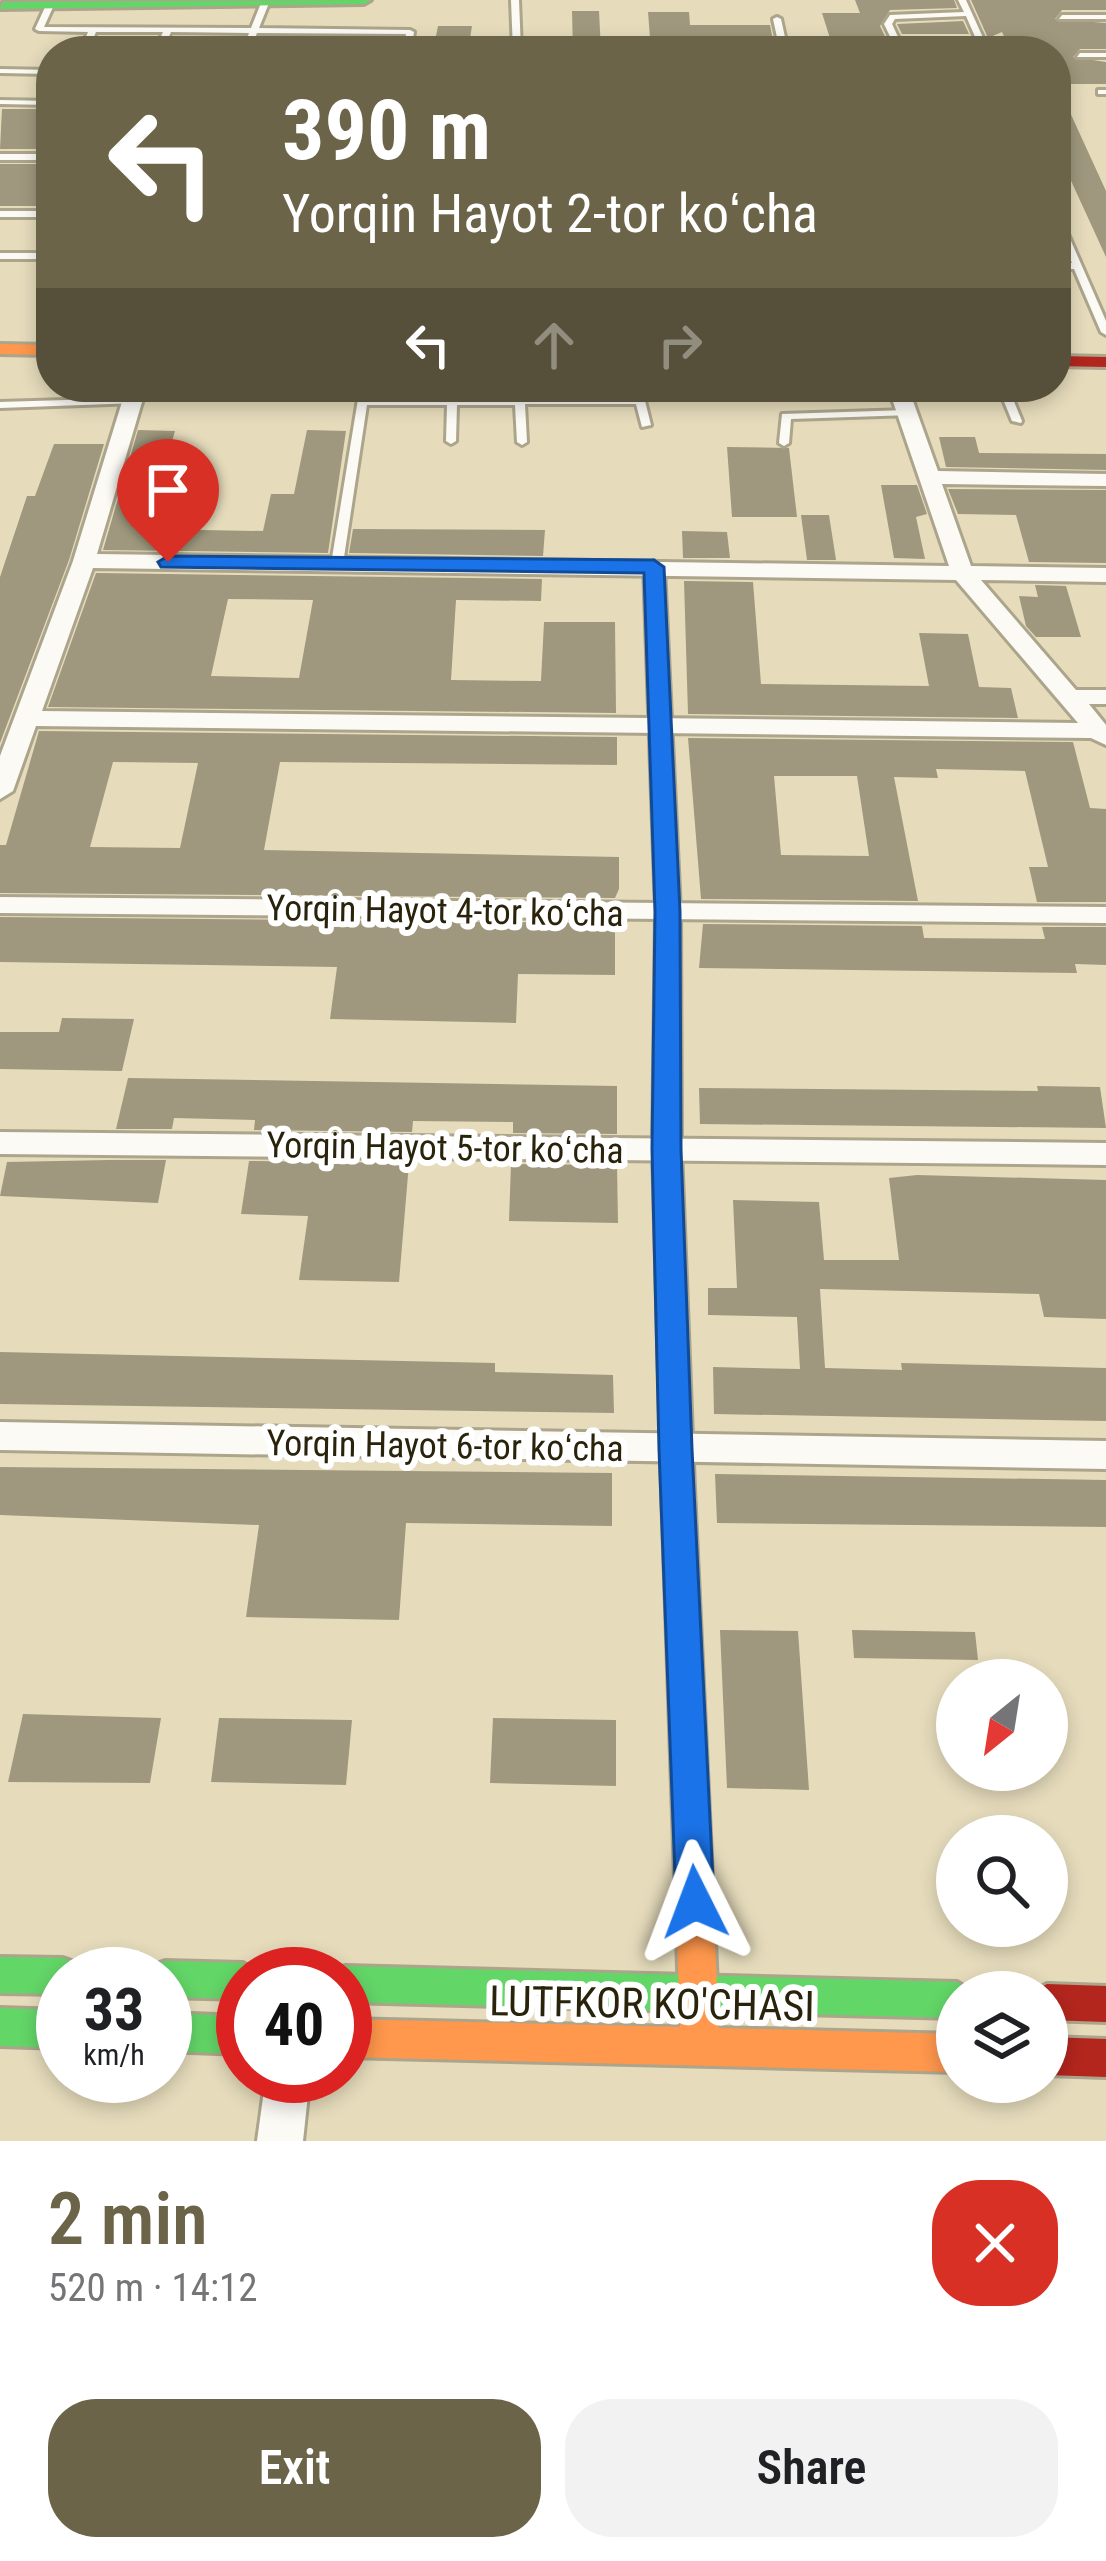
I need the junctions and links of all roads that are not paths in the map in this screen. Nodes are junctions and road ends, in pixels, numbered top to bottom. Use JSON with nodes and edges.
{"nodes":[{"id":1,"x":364,"y":0,"type":"edge"},
{"id":2,"x":515,"y":0,"type":"edge"},
{"id":3,"x":962,"y":0,"type":"edge"},
{"id":4,"x":153,"y":2,"type":"edge"},
{"id":5,"x":265,"y":3,"type":"junction"},
{"id":6,"x":3,"y":5,"type":"edge"},
{"id":7,"x":50,"y":5,"type":"junction"},
{"id":8,"x":969,"y":14,"type":"junction"},
{"id":9,"x":1062,"y":17,"type":"dead end"},
{"id":10,"x":1106,"y":17,"type":"edge"},
{"id":11,"x":777,"y":19,"type":"dead end"},
{"id":12,"x":93,"y":30,"type":"junction"},
{"id":13,"x":168,"y":30,"type":"junction"},
{"id":14,"x":253,"y":32,"type":"junction"},
{"id":15,"x":342,"y":32,"type":"junction"},
{"id":16,"x":90,"y":36,"type":"edge"},
{"id":17,"x":165,"y":36,"type":"edge"},
{"id":18,"x":252,"y":36,"type":"edge"},
{"id":19,"x":341,"y":36,"type":"edge"},
{"id":20,"x":409,"y":36,"type":"edge"},
{"id":21,"x":516,"y":36,"type":"edge"},
{"id":22,"x":781,"y":36,"type":"edge"},
{"id":23,"x":894,"y":36,"type":"edge"},
{"id":24,"x":978,"y":36,"type":"edge"},
{"id":25,"x":1080,"y":55,"type":"dead end"},
{"id":26,"x":1106,"y":55,"type":"edge"},
{"id":27,"x":0,"y":71,"type":"edge"},
{"id":28,"x":36,"y":72,"type":"edge"},
{"id":29,"x":0,"y":102,"type":"edge"},
{"id":30,"x":36,"y":103,"type":"edge"},
{"id":31,"x":36,"y":157,"type":"edge"},
{"id":32,"x":0,"y":158,"type":"edge"},
{"id":33,"x":0,"y":214,"type":"edge"},
{"id":34,"x":36,"y":214,"type":"edge"},
{"id":35,"x":1071,"y":252,"type":"edge"},
{"id":36,"x":0,"y":256,"type":"edge"},
{"id":37,"x":36,"y":256,"type":"edge"},
{"id":38,"x":1071,"y":266,"type":"edge"},
{"id":39,"x":1077,"y":266,"type":"junction"},
{"id":40,"x":1106,"y":332,"type":"edge"},
{"id":41,"x":0,"y":349,"type":"edge"},
{"id":42,"x":36,"y":350,"type":"edge"},
{"id":43,"x":1071,"y":361,"type":"edge"},
{"id":44,"x":1106,"y":362,"type":"edge"},
{"id":45,"x":0,"y":369,"type":"edge"},
{"id":46,"x":36,"y":369,"type":"edge"},
{"id":47,"x":1071,"y":379,"type":"edge"},
{"id":48,"x":1106,"y":379,"type":"edge"},
{"id":49,"x":50,"y":402,"type":"edge"},
{"id":50,"x":132,"y":402,"type":"edge"},
{"id":51,"x":363,"y":402,"type":"joint"},
{"id":52,"x":452,"y":402,"type":"joint"},
{"id":53,"x":520,"y":402,"type":"edge"},
{"id":54,"x":640,"y":402,"type":"edge"},
{"id":55,"x":903,"y":402,"type":"edge"},
{"id":56,"x":1009,"y":402,"type":"edge"},
{"id":57,"x":0,"y":405,"type":"edge"},
{"id":58,"x":907,"y":413,"type":"junction"},
{"id":59,"x":1017,"y":422,"type":"dead end"},
{"id":60,"x":646,"y":425,"type":"dead end"},
{"id":61,"x":451,"y":441,"type":"dead end"},
{"id":62,"x":522,"y":442,"type":"dead end"},
{"id":63,"x":784,"y":443,"type":"dead end"},
{"id":64,"x":928,"y":477,"type":"junction"},
{"id":65,"x":1106,"y":480,"type":"edge"},
{"id":66,"x":84,"y":561,"type":"junction"},
{"id":67,"x":337,"y":564,"type":"junction"},
{"id":68,"x":654,"y":567,"type":"junction"},
{"id":69,"x":962,"y":572,"type":"junction"},
{"id":70,"x":1106,"y":575,"type":"edge"},
{"id":71,"x":1068,"y":697,"type":"junction"},
{"id":72,"x":1106,"y":697,"type":"edge"},
{"id":73,"x":26,"y":718,"type":"junction"},
{"id":74,"x":660,"y":726,"type":"junction"},
{"id":75,"x":1102,"y":736,"type":"edge"},
{"id":76,"x":0,"y":791,"type":"edge"},
{"id":77,"x":0,"y":905,"type":"edge"},
{"id":78,"x":668,"y":912,"type":"junction"},
{"id":79,"x":1106,"y":915,"type":"edge"},
{"id":80,"x":0,"y":1143,"type":"edge"},
{"id":81,"x":667,"y":1149,"type":"junction"},
{"id":82,"x":1106,"y":1154,"type":"edge"},
{"id":83,"x":0,"y":1436,"type":"edge"},
{"id":84,"x":676,"y":1449,"type":"junction"},
{"id":85,"x":1106,"y":1455,"type":"edge"},
{"id":86,"x":0,"y":1975,"type":"edge"},
{"id":87,"x":36,"y":1976,"type":"edge"},
{"id":88,"x":372,"y":1985,"type":"edge"},
{"id":89,"x":698,"y":1993,"type":"junction"},
{"id":90,"x":936,"y":1999,"type":"edge"},
{"id":91,"x":1068,"y":2003,"type":"edge"},
{"id":92,"x":1106,"y":2004,"type":"edge"},
{"id":93,"x":0,"y":2027,"type":"edge"},
{"id":94,"x":36,"y":2028,"type":"edge"},
{"id":95,"x":372,"y":2039,"type":"edge"},
{"id":96,"x":700,"y":2046,"type":"junction"},
{"id":97,"x":936,"y":2052,"type":"edge"},
{"id":98,"x":1068,"y":2057,"type":"edge"},
{"id":99,"x":1106,"y":2058,"type":"edge"},
{"id":100,"x":285,"y":2103,"type":"edge"},
{"id":101,"x":280,"y":2141,"type":"edge"}],
"edges":[{"from":1,"to":5,"type":"street"},
{"from":2,"to":21,"type":"lane"},
{"from":3,"to":8,"type":"lane"},
{"from":4,"to":5,"type":"street"},
{"from":4,"to":7,"type":"street"},
{"from":5,"to":14,"type":"lane"},
{"from":6,"to":7,"type":"street"},
{"from":7,"to":12,"type":"lane"},
{"from":8,"to":23,"type":"lane"},
{"from":8,"to":24,"type":"lane"},
{"from":9,"to":10,"type":"lane"},
{"from":11,"to":22,"type":"lane"},
{"from":12,"to":13,"type":"lane"},
{"from":12,"to":16,"type":"lane"},
{"from":13,"to":14,"type":"lane"},
{"from":13,"to":17,"type":"lane"},
{"from":14,"to":15,"type":"lane"},
{"from":14,"to":18,"type":"lane"},
{"from":15,"to":19,"type":"lane"},
{"from":15,"to":20,"type":"lane"},
{"from":25,"to":26,"type":"lane"},
{"from":27,"to":28,"type":"lane"},
{"from":29,"to":30,"type":"lane"},
{"from":31,"to":32,"type":"lane"},
{"from":33,"to":34,"type":"lane"},
{"from":35,"to":39,"type":"lane"},
{"from":36,"to":37,"type":"lane"},
{"from":38,"to":39,"type":"lane"},
{"from":39,"to":40,"type":"lane"},
{"from":41,"to":42,"type":"street"},
{"from":43,"to":44,"type":"street"},
{"from":45,"to":46,"type":"street"},
{"from":47,"to":48,"type":"street"},
{"from":49,"to":57,"type":"lane"},
{"from":50,"to":66,"type":"street"},
{"from":51,"to":52,"type":"lane"},
{"from":51,"to":67,"type":"lane"},
{"from":52,"to":61,"type":"lane"},
{"from":53,"to":62,"type":"lane"},
{"from":54,"to":60,"type":"lane"},
{"from":55,"to":58,"type":"street"},
{"from":56,"to":59,"type":"lane"},
{"from":58,"to":63,"type":"lane"},
{"from":58,"to":64,"type":"street"},
{"from":64,"to":65,"type":"street"},
{"from":64,"to":69,"type":"street"},
{"from":66,"to":67,"type":"street"},
{"from":66,"to":73,"type":"street"},
{"from":67,"to":68,"type":"street"},
{"from":68,"to":69,"type":"street"},
{"from":68,"to":74,"type":"street"},
{"from":69,"to":70,"type":"street"},
{"from":69,"to":71,"type":"street"},
{"from":71,"to":72,"type":"street"},
{"from":71,"to":75,"type":"street"},
{"from":73,"to":74,"type":"street"},
{"from":73,"to":76,"type":"street"},
{"from":74,"to":75,"type":"street"},
{"from":74,"to":78,"type":"street"},
{"from":77,"to":78,"type":"street","name":"Yorqin Hayot 4-tor koʻcha"},
{"from":78,"to":79,"type":"street","name":"Yorqin Hayot 4-tor koʻcha"},
{"from":78,"to":81,"type":"street"},
{"from":80,"to":81,"type":"street","name":"Yorqin Hayot 5-tor koʻcha"},
{"from":81,"to":82,"type":"street","name":"Yorqin Hayot 5-tor koʻcha"},
{"from":81,"to":84,"type":"street"},
{"from":83,"to":84,"type":"street","name":"Yorqin Hayot 6-tor koʻcha"},
{"from":84,"to":85,"type":"street","name":"Yorqin Hayot 6-tor koʻcha"},
{"from":84,"to":89,"type":"street"},
{"from":86,"to":87,"type":"street"},
{"from":88,"to":89,"type":"street","name":"LUTFKOR KO'CHASI"},
{"from":89,"to":90,"type":"street","name":"LUTFKOR KO'CHASI"},
{"from":89,"to":96,"type":"street"},
{"from":91,"to":92,"type":"street"},
{"from":93,"to":94,"type":"street"},
{"from":95,"to":96,"type":"street","name":"LUTFKOR KO'CHASI"},
{"from":96,"to":97,"type":"street","name":"LUTFKOR KO'CHASI"},
{"from":98,"to":99,"type":"street"},
{"from":100,"to":101,"type":"street"}]}
